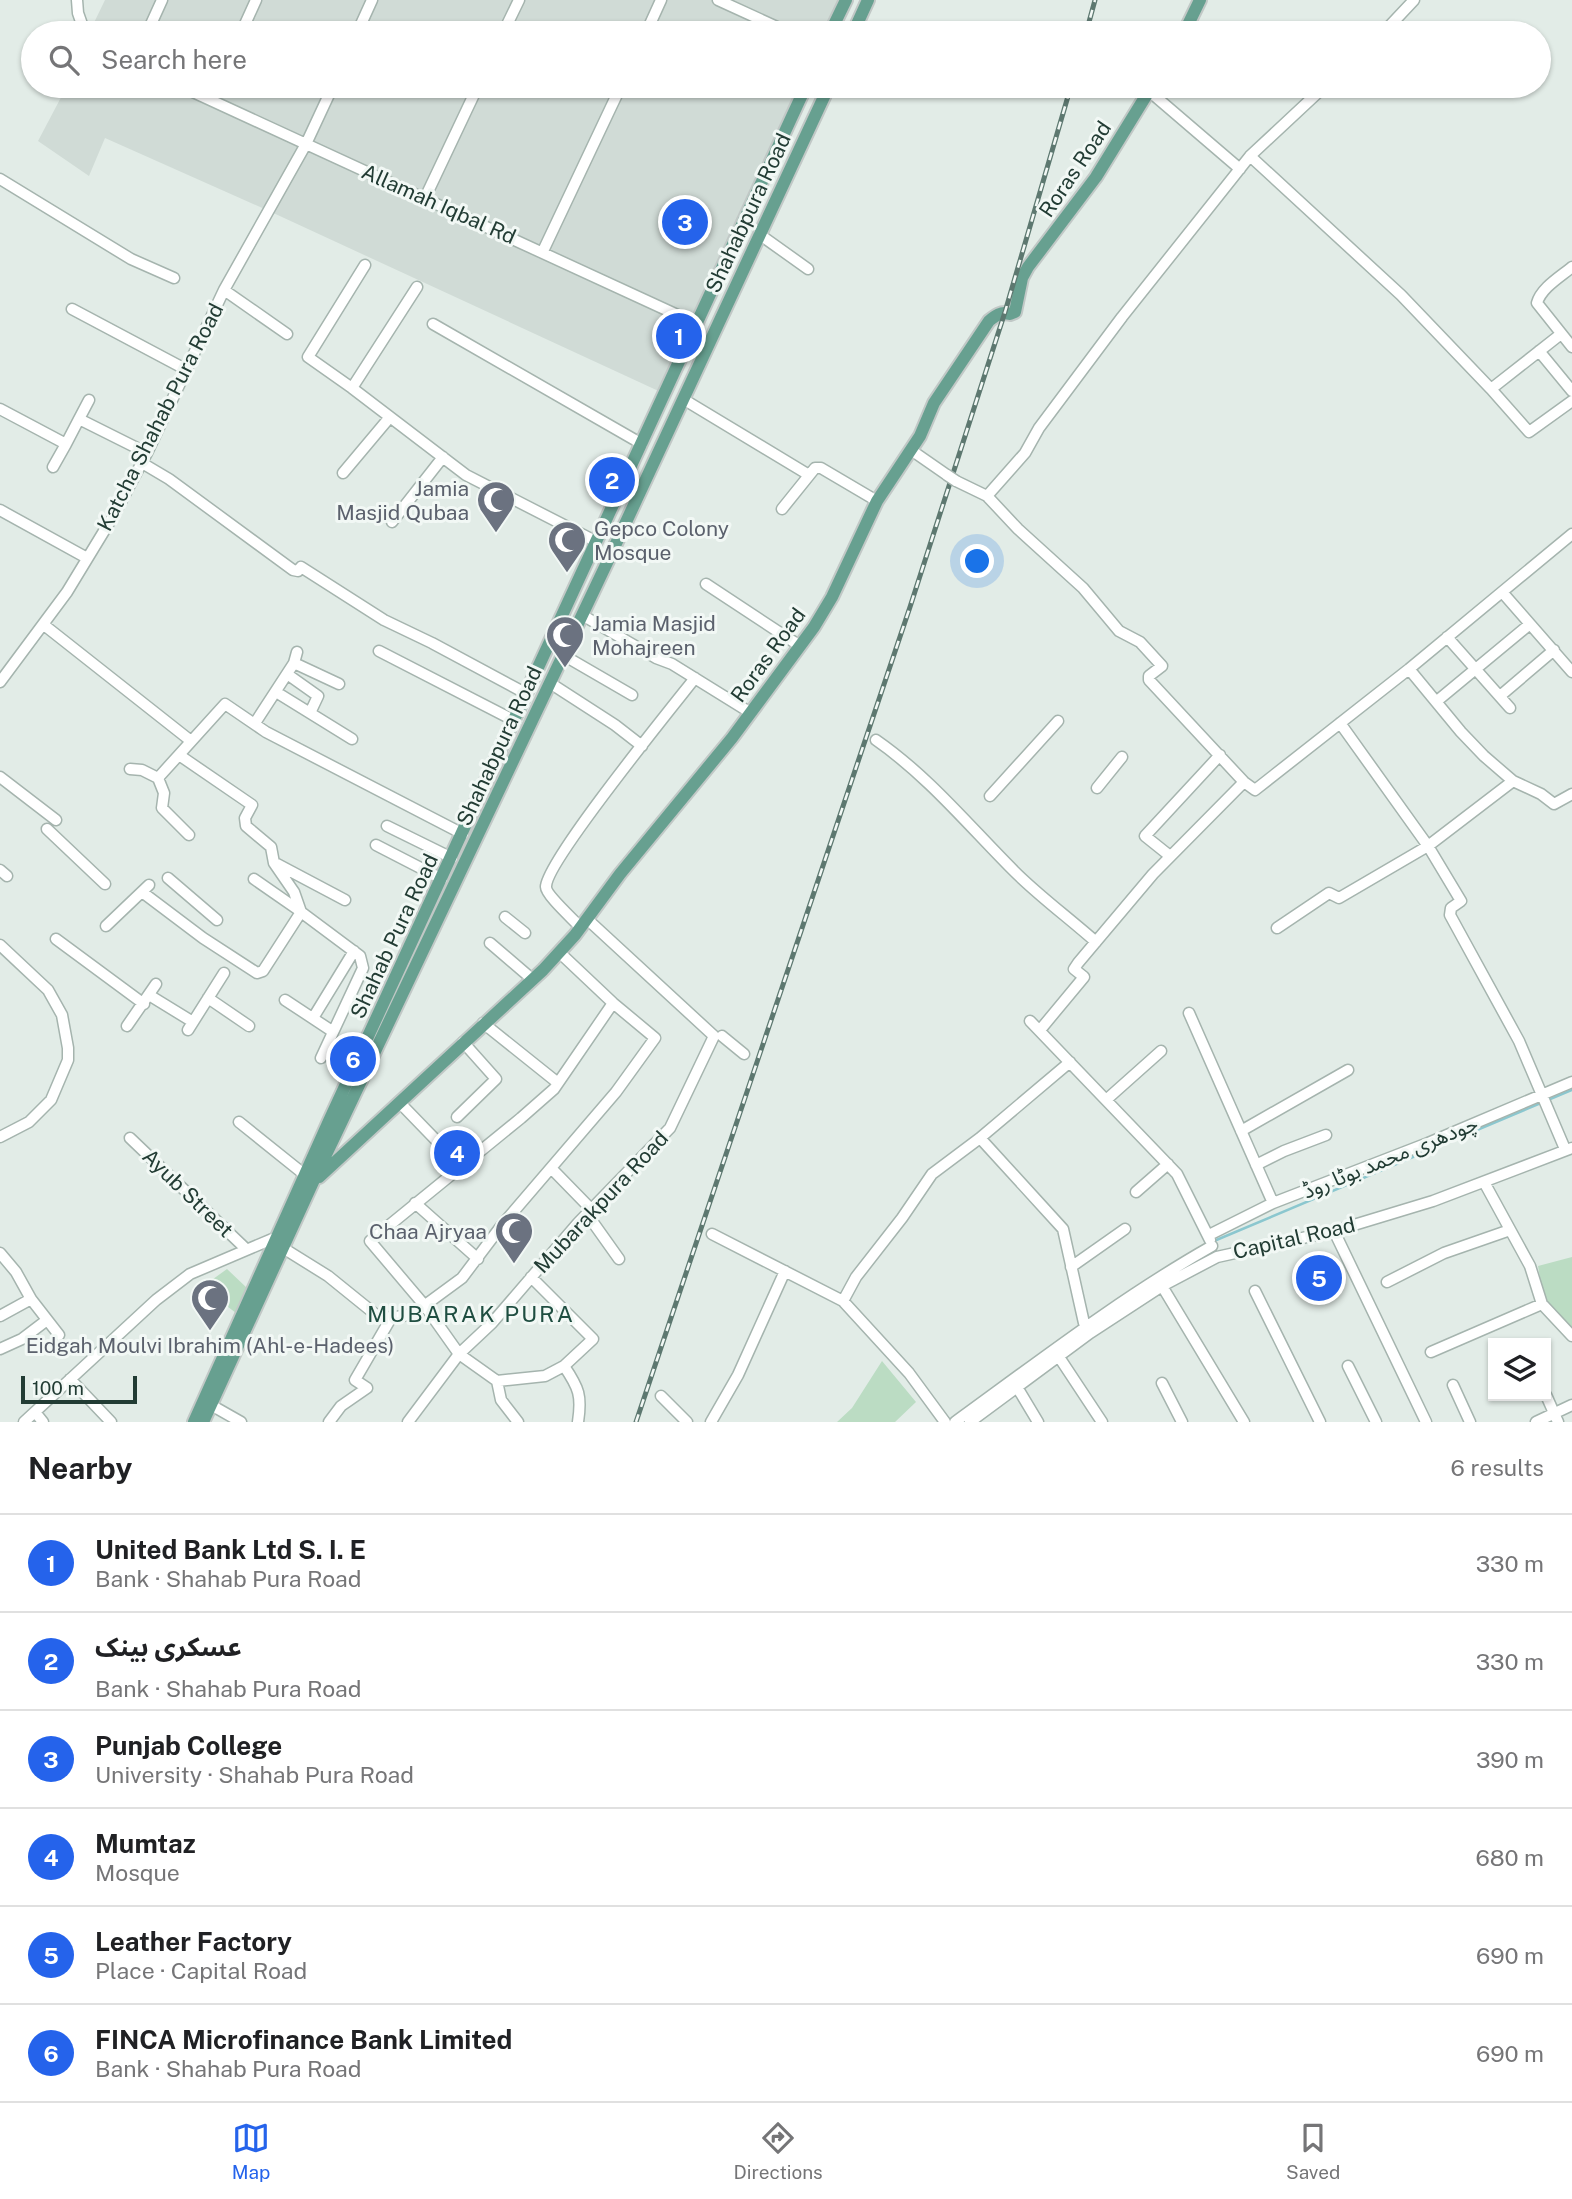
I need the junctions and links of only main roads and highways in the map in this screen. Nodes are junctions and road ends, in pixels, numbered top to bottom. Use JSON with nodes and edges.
{"nodes":[{"id":1,"x":846,"y":0,"type":"edge"},
{"id":2,"x":869,"y":0,"type":"edge"},
{"id":3,"x":1200,"y":0,"type":"edge"},
{"id":4,"x":836,"y":21,"type":"edge"},
{"id":5,"x":859,"y":21,"type":"edge"},
{"id":6,"x":1190,"y":21,"type":"edge"},
{"id":7,"x":801,"y":98,"type":"edge"},
{"id":8,"x":823,"y":98,"type":"edge"},
{"id":9,"x":1144,"y":98,"type":"edge"},
{"id":10,"x":697,"y":324,"type":"junction"},
{"id":11,"x":714,"y":331,"type":"junction"},
{"id":12,"x":470,"y":820,"type":"junction"},
{"id":13,"x":483,"y":824,"type":"junction"},
{"id":14,"x":460,"y":839,"type":"junction"},
{"id":15,"x":470,"y":850,"type":"junction"},
{"id":16,"x":309,"y":1178,"type":"junction"},
{"id":17,"x":280,"y":1242,"type":"junction"},
{"id":18,"x":194,"y":1422,"type":"edge"},
{"id":19,"x":203,"y":1422,"type":"edge"}],
"edges":[{"from":1,"to":4,"type":"main road"},
{"from":2,"to":5,"type":"main road"},
{"from":3,"to":6,"type":"main road"},
{"from":7,"to":10,"type":"main road","name":"Shahab Pura Road"},
{"from":8,"to":11,"type":"main road","name":"Shahabpura Road"},
{"from":9,"to":16,"type":"main road","name":"Roras Road"},
{"from":10,"to":11,"type":"main road"},
{"from":10,"to":12,"type":"main road","name":"Shahab Pura Road"},
{"from":11,"to":13,"type":"main road","name":"Shahabpura Road"},
{"from":12,"to":13,"type":"main road"},
{"from":12,"to":14,"type":"main road","name":"Shahab Pura Road"},
{"from":13,"to":15,"type":"main road","name":"Shahabpura Road"},
{"from":14,"to":15,"type":"main road"},
{"from":14,"to":16,"type":"main road","name":"Shahab Pura Road"},
{"from":15,"to":16,"type":"main road","name":"Shahabpura Road"},
{"from":16,"to":17,"type":"main road","name":"Shahab Pura Road"},
{"from":17,"to":18,"type":"main road","name":"Shahab Pura Road"},
{"from":17,"to":19,"type":"main road"}]}
